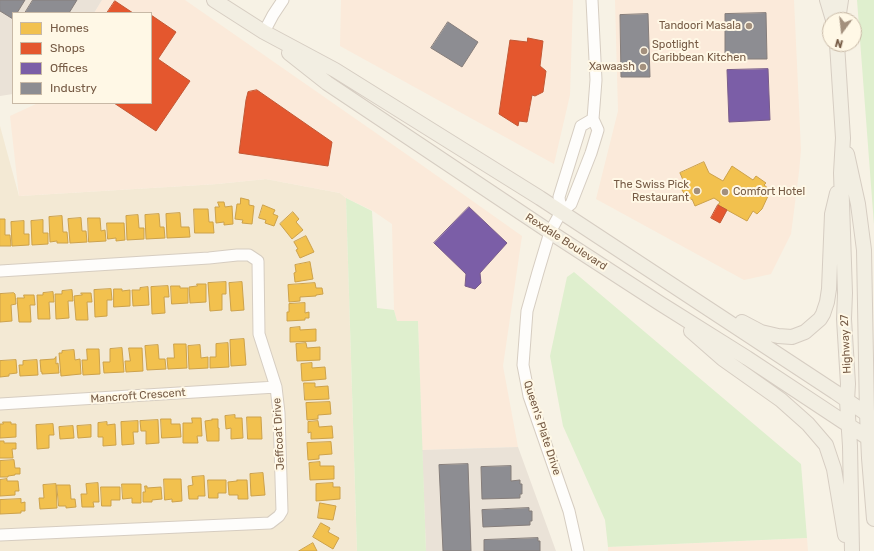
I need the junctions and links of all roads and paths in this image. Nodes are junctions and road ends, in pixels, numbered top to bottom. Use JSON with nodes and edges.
{"nodes":[{"id":1,"x":214,"y":0,"type":"edge"},
{"id":2,"x":283,"y":0,"type":"edge"},
{"id":3,"x":592,"y":0,"type":"edge"},
{"id":4,"x":827,"y":0,"type":"edge"},
{"id":5,"x":841,"y":0,"type":"edge"},
{"id":6,"x":831,"y":12,"type":"edge"},
{"id":7,"x":839,"y":12,"type":"edge"},
{"id":8,"x":264,"y":32,"type":"junction"},
{"id":9,"x":838,"y":52,"type":"edge"},
{"id":10,"x":593,"y":119,"type":"junction"},
{"id":11,"x":843,"y":138,"type":"junction"},
{"id":12,"x":841,"y":173,"type":"junction"},
{"id":13,"x":561,"y":212,"type":"junction"},
{"id":14,"x":550,"y":232,"type":"junction"},
{"id":15,"x":0,"y":270,"type":"edge"},
{"id":16,"x":661,"y":304,"type":"junction"},
{"id":17,"x":714,"y":313,"type":"junction"},
{"id":18,"x":276,"y":387,"type":"junction"},
{"id":19,"x":847,"y":401,"type":"junction"},
{"id":20,"x":0,"y":404,"type":"edge"},
{"id":21,"x":871,"y":416,"type":"edge"},
{"id":22,"x":849,"y":425,"type":"junction"},
{"id":23,"x":871,"y":441,"type":"edge"},
{"id":24,"x":874,"y":519,"type":"edge"},
{"id":25,"x":0,"y":535,"type":"edge"},
{"id":26,"x":578,"y":551,"type":"edge"},
{"id":27,"x":848,"y":551,"type":"edge"},
{"id":28,"x":852,"y":551,"type":"edge"}],
"edges":[{"from":1,"to":8,"type":"main road","name":"Rexdale Boulevard"},
{"from":2,"to":8,"type":"street"},
{"from":3,"to":10,"type":"street","name":"Queen's Plate Drive"},
{"from":4,"to":6,"type":"main road"},
{"from":5,"to":7,"type":"main road"},
{"from":8,"to":13,"type":"main road","name":"Rexdale Boulevard"},
{"from":8,"to":14,"type":"main road","name":"Rexdale Boulevard"},
{"from":9,"to":11,"type":"main road","name":"Highway 27"},
{"from":10,"to":13,"type":"street"},
{"from":10,"to":13,"type":"street","name":"Queen's Plate Drive"},
{"from":11,"to":12,"type":"main road","name":"Highway 27"},
{"from":11,"to":21,"type":"main road","name":"Highway 27"},
{"from":12,"to":17,"type":"main road"},
{"from":12,"to":19,"type":"main road","name":"Highway 27"},
{"from":13,"to":14,"type":"street","name":"Queen's Plate Drive"},
{"from":13,"to":17,"type":"main road","name":"Rexdale Boulevard"},
{"from":14,"to":16,"type":"main road","name":"Rexdale Boulevard"},
{"from":14,"to":26,"type":"street","name":"Queen's Plate Drive"},
{"from":15,"to":18,"type":"street","name":"Jeffcoat Drive"},
{"from":16,"to":22,"type":"main road","name":"Rexdale Boulevard"},
{"from":16,"to":27,"type":"main road"},
{"from":17,"to":19,"type":"main road","name":"Rexdale Boulevard"},
{"from":18,"to":20,"type":"street","name":"Mancroft Crescent"},
{"from":18,"to":25,"type":"street","name":"Jeffcoat Drive"},
{"from":19,"to":21,"type":"main road","name":"Rexdale Boulevard"},
{"from":19,"to":22,"type":"main road","name":"Highway 27"},
{"from":21,"to":23,"type":"main road","name":"Highway 27"},
{"from":22,"to":23,"type":"main road","name":"Rexdale Boulevard"},
{"from":22,"to":28,"type":"main road","name":"Highway 27"},
{"from":23,"to":24,"type":"main road","name":"Highway 27"}]}
